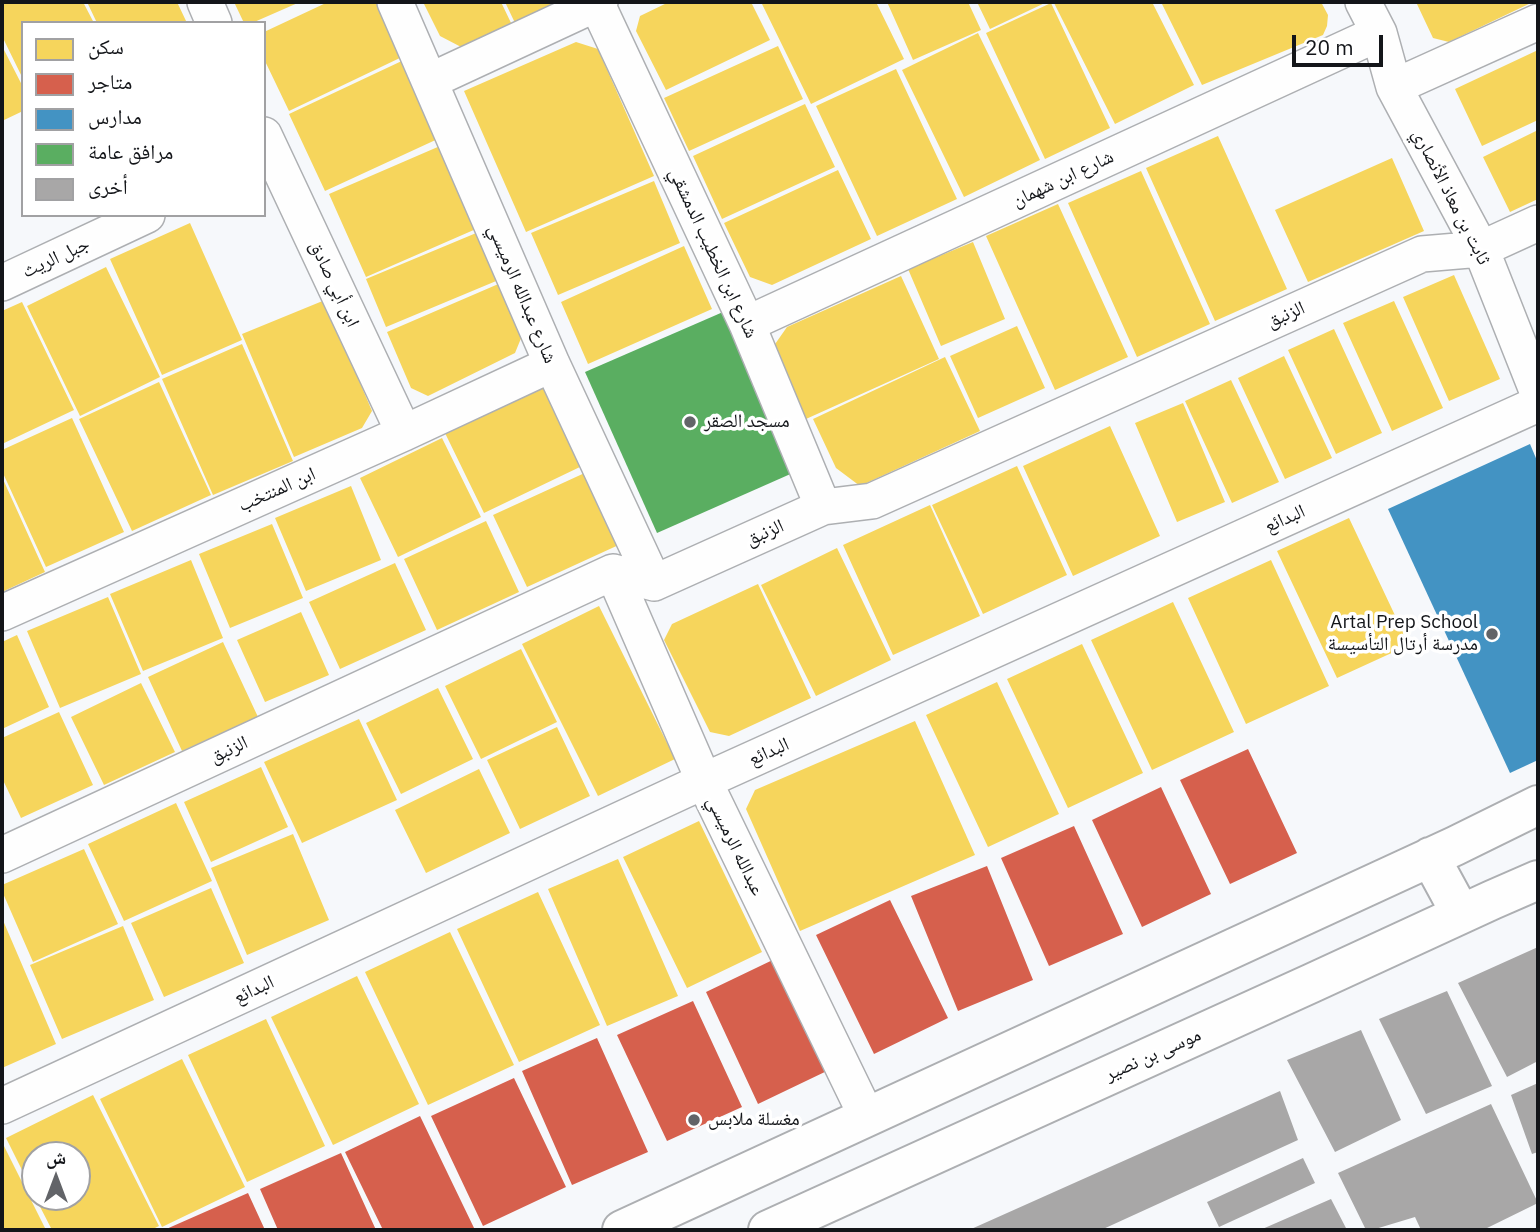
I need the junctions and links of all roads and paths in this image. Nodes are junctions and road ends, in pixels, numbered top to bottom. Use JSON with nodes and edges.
{"nodes":[{"id":1,"x":205,"y":2,"type":"edge"},
{"id":2,"x":396,"y":2,"type":"edge"},
{"id":3,"x":598,"y":2,"type":"edge"},
{"id":4,"x":1363,"y":2,"type":"edge"},
{"id":5,"x":213,"y":21,"type":"edge"},
{"id":6,"x":1538,"y":22,"type":"edge"},
{"id":7,"x":1379,"y":33,"type":"junction"},
{"id":8,"x":430,"y":80,"type":"junction"},
{"id":9,"x":1394,"y":87,"type":"junction"},
{"id":10,"x":267,"y":151,"type":"edge"},
{"id":11,"x":143,"y":217,"type":"edge"},
{"id":12,"x":1538,"y":223,"type":"edge"},
{"id":13,"x":1481,"y":249,"type":"junction"},
{"id":14,"x":2,"y":283,"type":"edge"},
{"id":15,"x":747,"y":324,"type":"junction"},
{"id":16,"x":552,"y":364,"type":"junction"},
{"id":17,"x":1538,"y":393,"type":"edge"},
{"id":18,"x":1538,"y":404,"type":"edge"},
{"id":19,"x":404,"y":433,"type":"junction"},
{"id":20,"x":824,"y":507,"type":"junction"},
{"id":21,"x":613,"y":572,"type":"junction"},
{"id":22,"x":654,"y":583,"type":"junction"},
{"id":23,"x":2,"y":613,"type":"edge"},
{"id":24,"x":704,"y":781,"type":"junction"},
{"id":25,"x":1538,"y":805,"type":"edge"},
{"id":26,"x":2,"y":855,"type":"edge"},
{"id":27,"x":1430,"y":857,"type":"junction"},
{"id":28,"x":1538,"y":880,"type":"edge"},
{"id":29,"x":1461,"y":914,"type":"junction"},
{"id":30,"x":2,"y":1106,"type":"edge"},
{"id":31,"x":867,"y":1117,"type":"junction"},
{"id":32,"x":622,"y":1230,"type":"edge"},
{"id":33,"x":768,"y":1230,"type":"edge"}],
"edges":[{"from":1,"to":5,"type":"street"},
{"from":2,"to":8,"type":"street","name":"شارع عبدالله الرميسي"},
{"from":3,"to":8,"type":"street"},
{"from":3,"to":15,"type":"street","name":"شارع ابن الخطيب الدمشقي"},
{"from":4,"to":7,"type":"street","name":"ثابت بن معاذ الأنصاري"},
{"from":6,"to":9,"type":"street"},
{"from":7,"to":9,"type":"street","name":"ثابت بن معاذ الأنصاري"},
{"from":7,"to":15,"type":"street","name":"شارع ابن شهمان"},
{"from":8,"to":16,"type":"street","name":"شارع عبدالله الرميسي"},
{"from":9,"to":13,"type":"street","name":"ثابت بن معاذ الأنصاري"},
{"from":10,"to":19,"type":"street","name":"ابن أبي صادق"},
{"from":11,"to":14,"type":"street","name":"جبل الريث"},
{"from":12,"to":13,"type":"street","name":"الزنبق"},
{"from":13,"to":17,"type":"street","name":"ثابت بن معاذ الأنصاري"},
{"from":13,"to":20,"type":"street","name":"الزنبق"},
{"from":15,"to":20,"type":"street","name":"شارع ابن الخطيب الدمشقي"},
{"from":16,"to":19,"type":"street","name":"ابن المنتخب"},
{"from":16,"to":22,"type":"street","name":"شارع عبدالله الرميسي"},
{"from":18,"to":24,"type":"street","name":"البدائع"},
{"from":19,"to":23,"type":"street","name":"ابن المنتخب"},
{"from":20,"to":22,"type":"street","name":"الزنبق"},
{"from":21,"to":22,"type":"street"},
{"from":21,"to":24,"type":"street","name":"عبدالله الرميسي"},
{"from":21,"to":26,"type":"street","name":"الزنبق"},
{"from":24,"to":30,"type":"street","name":"البدائع"},
{"from":24,"to":31,"type":"street","name":"عبدالله الرميسي"},
{"from":25,"to":27,"type":"street"},
{"from":27,"to":29,"type":"street"},
{"from":27,"to":31,"type":"street"},
{"from":28,"to":29,"type":"street","name":"موسى بن نصير"},
{"from":29,"to":33,"type":"street","name":"موسى بن نصير"},
{"from":31,"to":32,"type":"street"}]}
